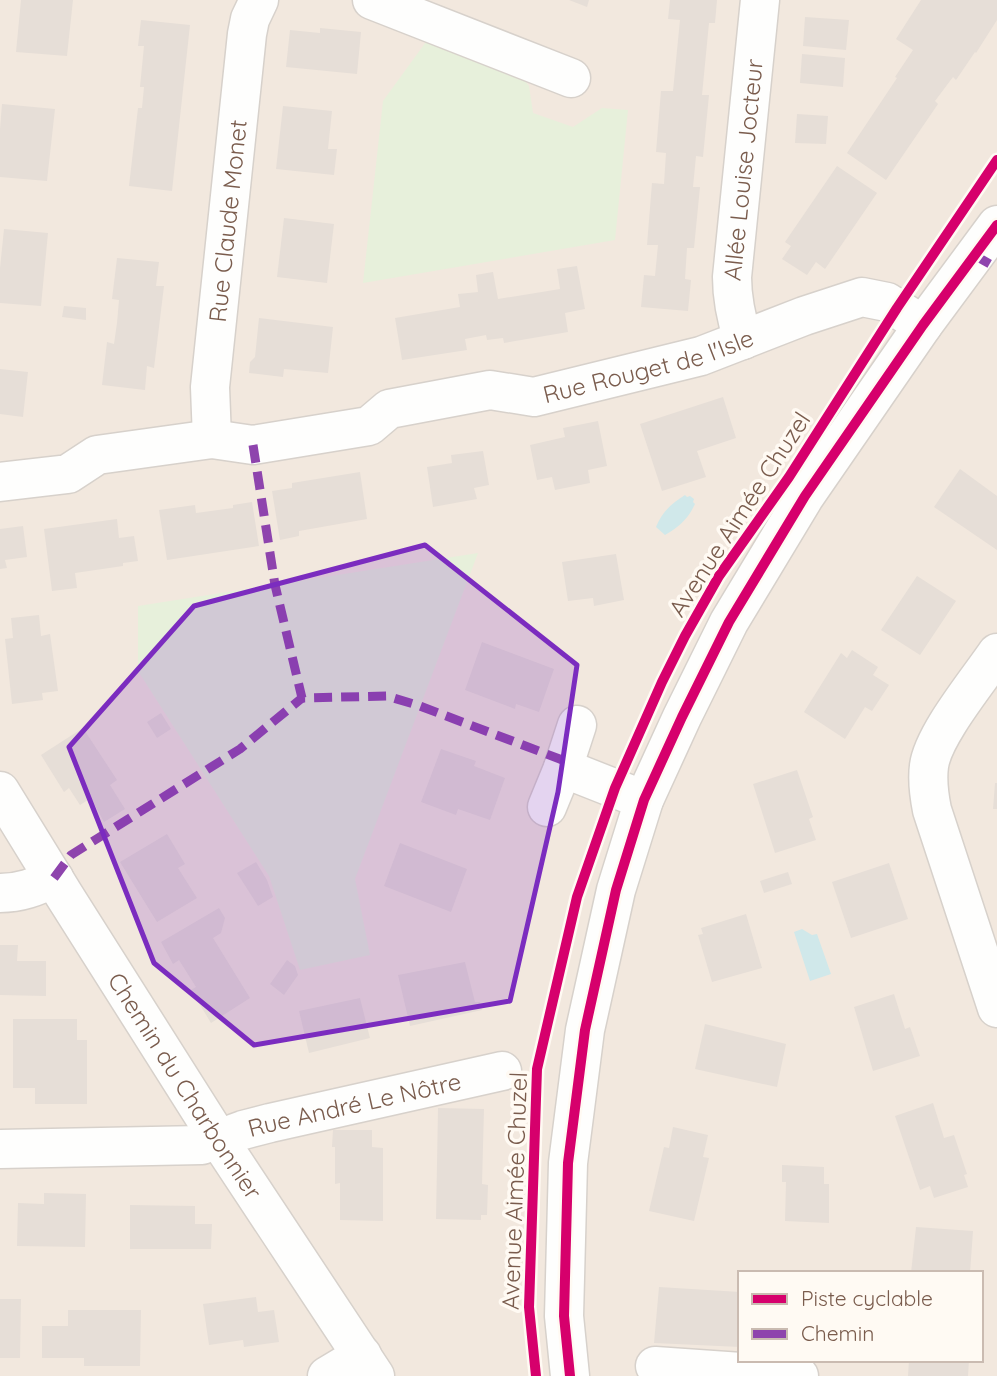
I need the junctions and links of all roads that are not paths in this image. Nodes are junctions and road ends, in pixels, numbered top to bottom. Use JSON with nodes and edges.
{"nodes":[{"id":1,"x":372,"y":0,"type":"edge"},
{"id":2,"x":760,"y":0,"type":"edge"},
{"id":3,"x":256,"y":1,"type":"edge"},
{"id":4,"x":571,"y":78,"type":"dead end"},
{"id":5,"x":997,"y":225,"type":"edge"},
{"id":6,"x":923,"y":325,"type":"junction"},
{"id":7,"x":743,"y":340,"type":"junction"},
{"id":8,"x":212,"y":439,"type":"junction"},
{"id":9,"x":0,"y":482,"type":"edge"},
{"id":10,"x":997,"y":653,"type":"edge"},
{"id":11,"x":577,"y":725,"type":"dead end"},
{"id":12,"x":562,"y":768,"type":"junction"},
{"id":13,"x":0,"y":791,"type":"edge"},
{"id":14,"x":644,"y":800,"type":"junction"},
{"id":15,"x":547,"y":807,"type":"dead end"},
{"id":16,"x":54,"y":878,"type":"junction"},
{"id":17,"x":0,"y":893,"type":"edge"},
{"id":18,"x":997,"y":1008,"type":"edge"},
{"id":19,"x":502,"y":1071,"type":"dead end"},
{"id":20,"x":219,"y":1140,"type":"junction"},
{"id":21,"x":0,"y":1149,"type":"edge"},
{"id":22,"x":368,"y":1365,"type":"edge"},
{"id":23,"x":655,"y":1366,"type":"dead end"},
{"id":24,"x":327,"y":1376,"type":"edge"},
{"id":25,"x":570,"y":1376,"type":"edge"},
{"id":26,"x":799,"y":1376,"type":"edge"}],
"edges":[{"from":1,"to":4,"type":"street"},
{"from":2,"to":7,"type":"street","name":"Allée Louise Jocteur"},
{"from":3,"to":8,"type":"street","name":"Rue Claude Monet"},
{"from":5,"to":6,"type":"street","name":"Avenue Aimée Chuzel"},
{"from":6,"to":7,"type":"street","name":"Rue Rouget de l'Isle"},
{"from":6,"to":14,"type":"street","name":"Avenue Aimée Chuzel"},
{"from":7,"to":8,"type":"street","name":"Rue Rouget de l'Isle"},
{"from":8,"to":9,"type":"street","name":"Rue Rouget de l'Isle"},
{"from":10,"to":18,"type":"street"},
{"from":11,"to":12,"type":"street"},
{"from":12,"to":14,"type":"street"},
{"from":12,"to":15,"type":"street"},
{"from":13,"to":16,"type":"street","name":"Chemin du Charbonnier"},
{"from":14,"to":25,"type":"street","name":"Avenue Aimée Chuzel"},
{"from":16,"to":17,"type":"street"},
{"from":16,"to":20,"type":"street","name":"Chemin du Charbonnier"},
{"from":19,"to":20,"type":"street","name":"Rue André Le Nôtre"},
{"from":20,"to":21,"type":"street","name":"Rue André Le Nôtre"},
{"from":20,"to":22,"type":"street","name":"Chemin du Charbonnier"},
{"from":22,"to":24,"type":"street"},
{"from":23,"to":26,"type":"street"}]}
